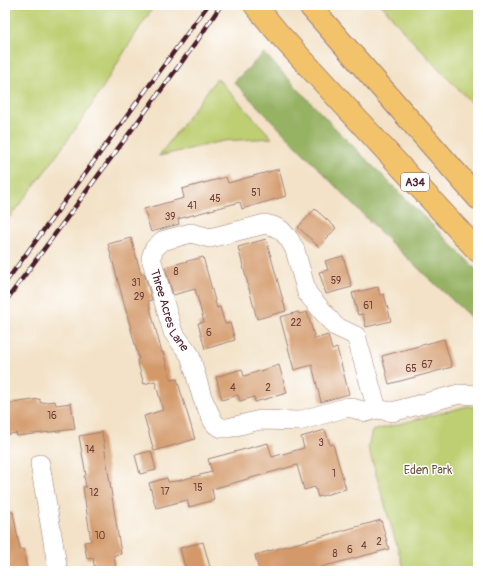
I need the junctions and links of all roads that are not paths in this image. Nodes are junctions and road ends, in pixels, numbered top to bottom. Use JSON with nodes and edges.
{"nodes":[{"id":1,"x":255,"y":5,"type":"edge"},
{"id":2,"x":309,"y":5,"type":"edge"},
{"id":3,"x":478,"y":198,"type":"edge"},
{"id":4,"x":478,"y":251,"type":"edge"},
{"id":5,"x":478,"y":395,"type":"edge"},
{"id":6,"x":377,"y":409,"type":"junction"},
{"id":7,"x":40,"y":464,"type":"dead end"},
{"id":8,"x":58,"y":571,"type":"edge"}],
"edges":[{"from":1,"to":4,"type":"highway","number":"A34"},
{"from":2,"to":3,"type":"highway"},
{"from":5,"to":6,"type":"street","name":"Three Acres Lane"},
{"from":6,"to":6,"type":"street","name":"Three Acres Lane"},
{"from":7,"to":8,"type":"street"}]}
